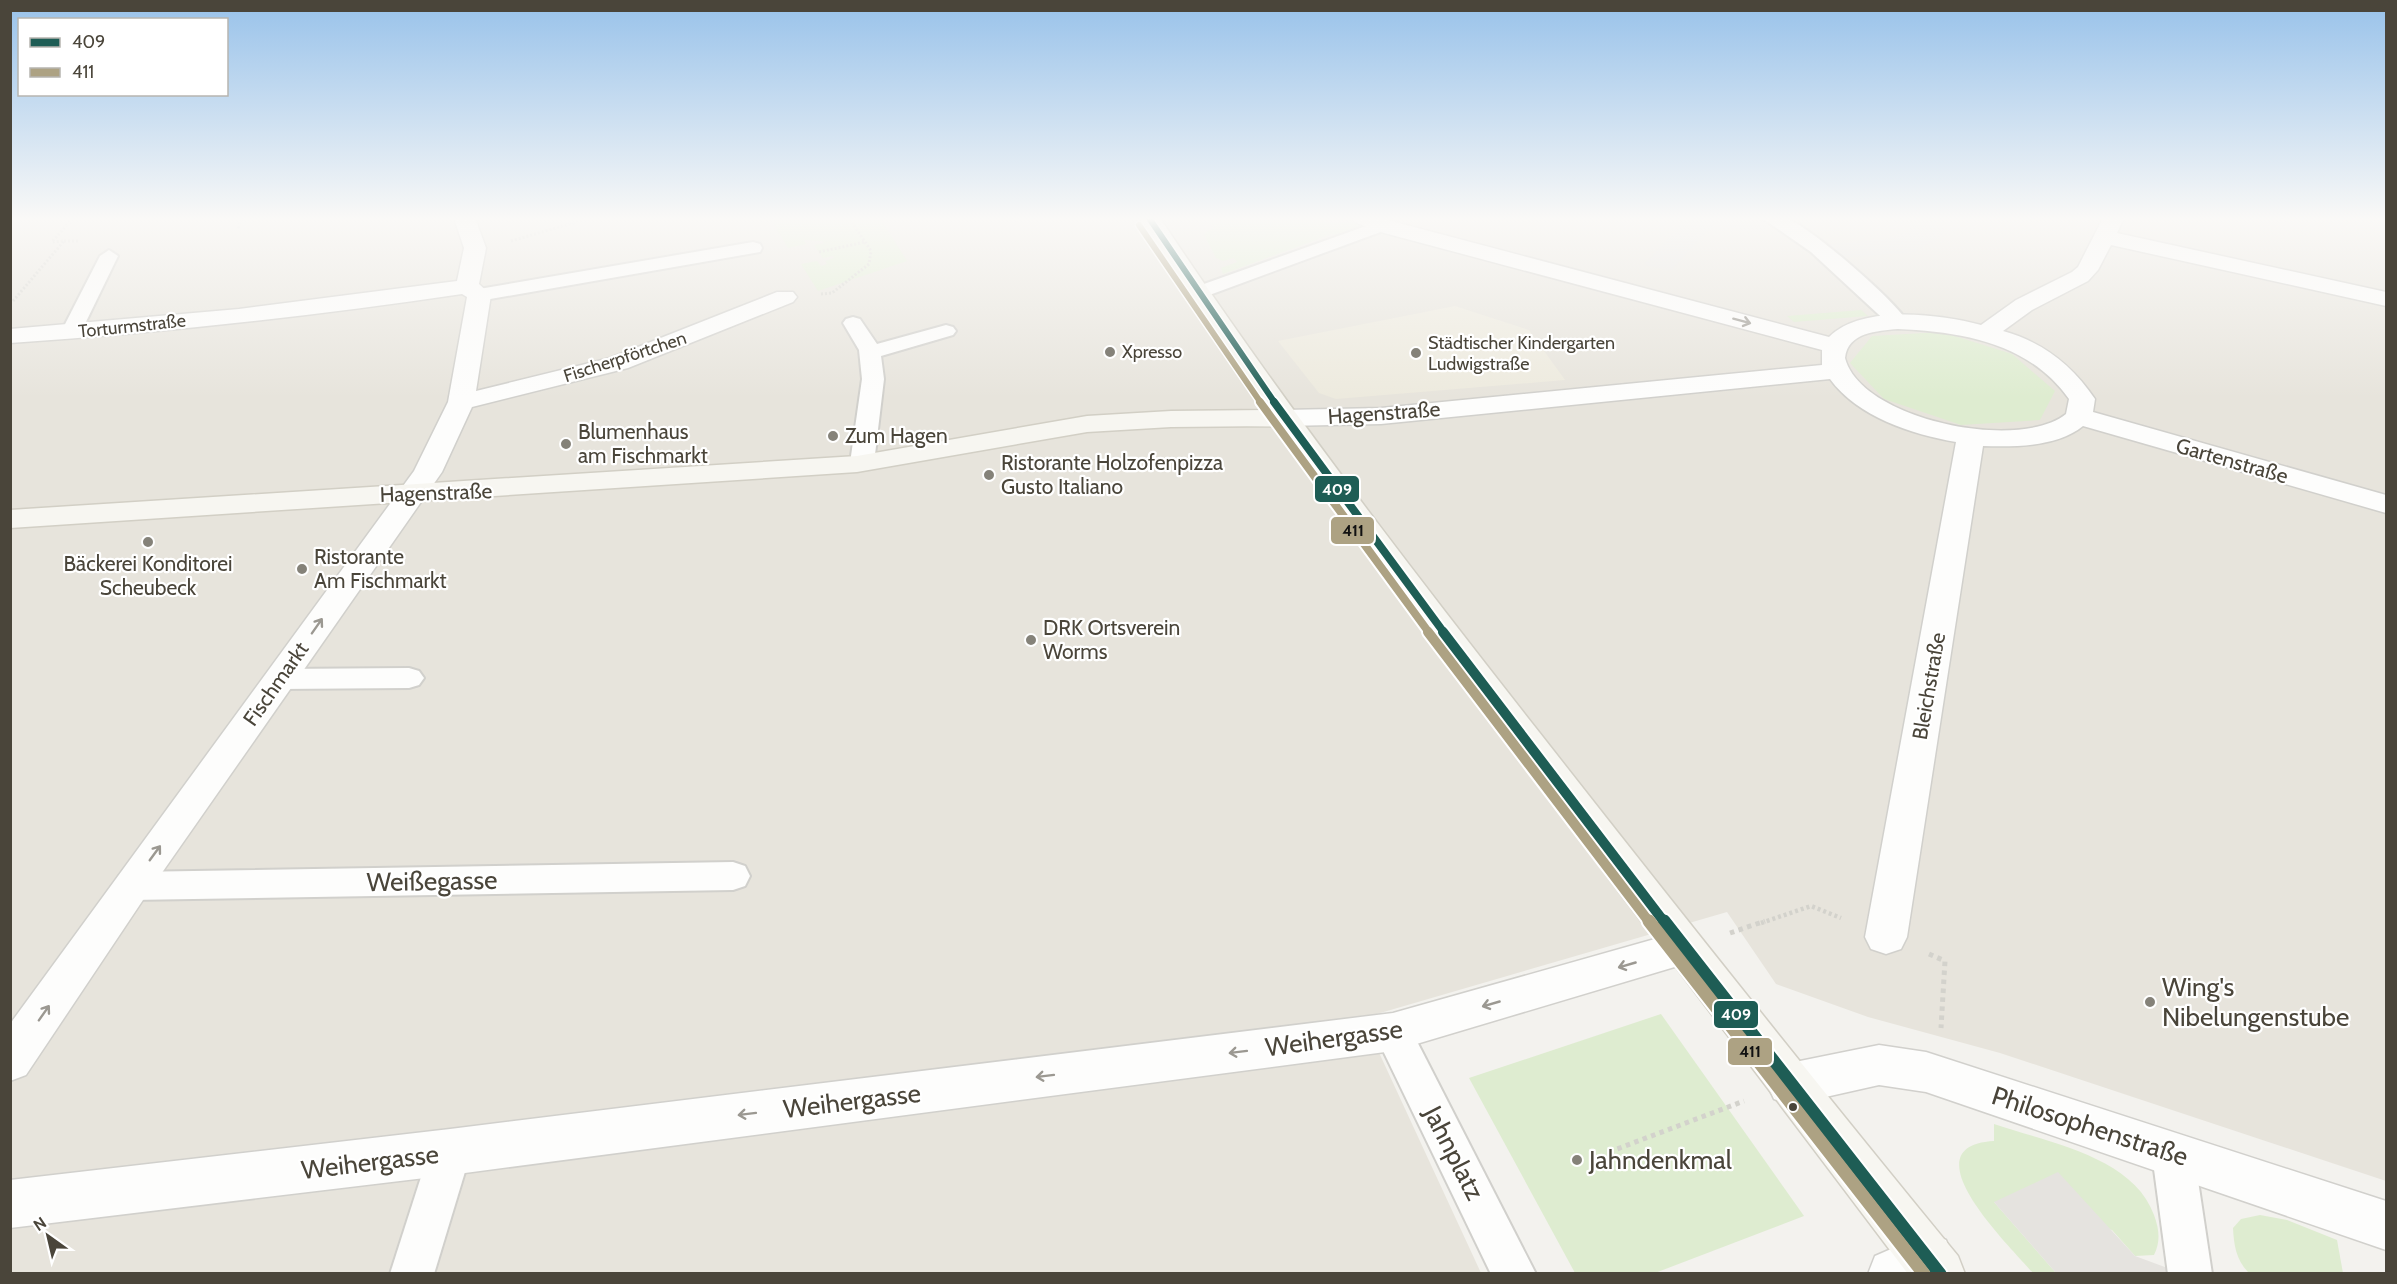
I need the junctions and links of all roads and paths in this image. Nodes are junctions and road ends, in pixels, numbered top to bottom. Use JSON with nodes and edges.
{"nodes":[{"id":1,"x":33,"y":278,"type":"edge"},
{"id":2,"x":98,"y":278,"type":"edge"},
{"id":3,"x":474,"y":278,"type":"edge"},
{"id":4,"x":558,"y":278,"type":"edge"},
{"id":5,"x":851,"y":278,"type":"edge"},
{"id":6,"x":1187,"y":278,"type":"edge"},
{"id":7,"x":1234,"y":278,"type":"edge"},
{"id":8,"x":1562,"y":278,"type":"edge"},
{"id":9,"x":1851,"y":278,"type":"edge"},
{"id":10,"x":2078,"y":278,"type":"edge"},
{"id":11,"x":2304,"y":278,"type":"edge"},
{"id":12,"x":473,"y":291,"type":"junction"},
{"id":13,"x":832,"y":293,"type":"dead end"},
{"id":14,"x":1197,"y":293,"type":"junction"},
{"id":15,"x":784,"y":297,"type":"dead end"},
{"id":16,"x":2386,"y":299,"type":"edge"},
{"id":17,"x":10,"y":304,"type":"edge"},
{"id":18,"x":1898,"y":322,"type":"junction"},
{"id":19,"x":853,"y":323,"type":"dead end"},
{"id":20,"x":946,"y":331,"type":"dead end"},
{"id":21,"x":71,"y":332,"type":"junction"},
{"id":22,"x":1985,"y":333,"type":"junction"},
{"id":23,"x":10,"y":336,"type":"edge"},
{"id":24,"x":870,"y":353,"type":"junction"},
{"id":25,"x":1835,"y":358,"type":"junction"},
{"id":26,"x":461,"y":402,"type":"junction"},
{"id":27,"x":2078,"y":416,"type":"junction"},
{"id":28,"x":1284,"y":418,"type":"junction"},
{"id":29,"x":1971,"y":436,"type":"junction"},
{"id":30,"x":862,"y":463,"type":"junction"},
{"id":31,"x":411,"y":494,"type":"junction"},
{"id":32,"x":2386,"y":504,"type":"edge"},
{"id":33,"x":10,"y":519,"type":"edge"},
{"id":34,"x":409,"y":678,"type":"dead end"},
{"id":35,"x":279,"y":679,"type":"junction"},
{"id":36,"x":733,"y":876,"type":"dead end"},
{"id":37,"x":131,"y":886,"type":"junction"},
{"id":38,"x":1848,"y":921,"type":"dead end"},
{"id":39,"x":1887,"y":937,"type":"dead end"},
{"id":40,"x":1683,"y":948,"type":"junction"},
{"id":41,"x":1918,"y":950,"type":"dead end"},
{"id":42,"x":1942,"y":1004,"type":"dead end"},
{"id":43,"x":1394,"y":1032,"type":"junction"},
{"id":44,"x":10,"y":1061,"type":"edge"},
{"id":45,"x":1790,"y":1084,"type":"junction"},
{"id":46,"x":1711,"y":1114,"type":"dead end"},
{"id":47,"x":450,"y":1152,"type":"junction"},
{"id":48,"x":1609,"y":1152,"type":"dead end"},
{"id":49,"x":2173,"y":1154,"type":"junction"},
{"id":50,"x":10,"y":1204,"type":"edge"},
{"id":51,"x":2386,"y":1226,"type":"edge"},
{"id":52,"x":1920,"y":1268,"type":"edge"},
{"id":53,"x":412,"y":1274,"type":"edge"},
{"id":54,"x":1514,"y":1274,"type":"edge"},
{"id":55,"x":2190,"y":1274,"type":"edge"}],
"edges":[{"from":1,"to":17,"type":"path"},
{"from":2,"to":21,"type":"lane"},
{"from":3,"to":12,"type":"street","name":"Fischmarkt"},
{"from":4,"to":12,"type":"lane"},
{"from":5,"to":13,"type":"path"},
{"from":6,"to":14,"type":"main road"},
{"from":7,"to":14,"type":"lane"},
{"from":8,"to":25,"type":"street","one_way":true},
{"from":9,"to":18,"type":"lane"},
{"from":10,"to":22,"type":"street"},
{"from":11,"to":16,"type":"street"},
{"from":12,"to":21,"type":"street","name":"Torturmstraße"},
{"from":12,"to":26,"type":"street","name":"Fischmarkt"},
{"from":14,"to":28,"type":"main road"},
{"from":15,"to":26,"type":"street","name":"Fischerpförtchen"},
{"from":18,"to":22,"type":"street"},
{"from":18,"to":25,"type":"street"},
{"from":19,"to":24,"type":"lane"},
{"from":20,"to":24,"type":"lane"},
{"from":21,"to":23,"type":"street","name":"Torturmstraße"},
{"from":22,"to":27,"type":"street"},
{"from":24,"to":30,"type":"lane"},
{"from":25,"to":28,"type":"street","name":"Hagenstraße"},
{"from":25,"to":29,"type":"street"},
{"from":26,"to":31,"type":"street","name":"Fischmarkt"},
{"from":27,"to":29,"type":"street"},
{"from":27,"to":32,"type":"street","name":"Gartenstraße"},
{"from":28,"to":30,"type":"main road","name":"Hagenstraße"},
{"from":28,"to":40,"type":"main road"},
{"from":29,"to":39,"type":"street","name":"Bleichstraße"},
{"from":30,"to":31,"type":"main road","name":"Hagenstraße"},
{"from":31,"to":33,"type":"main road","name":"Hagenstraße"},
{"from":35,"to":31,"type":"street","name":"Fischmarkt","one_way":true},
{"from":34,"to":35,"type":"lane"},
{"from":37,"to":35,"type":"street","name":"Fischmarkt","one_way":true},
{"from":36,"to":37,"type":"lane","name":"Weißegasse"},
{"from":44,"to":37,"type":"street","name":"Fischmarkt","one_way":true},
{"from":38,"to":40,"type":"path"},
{"from":40,"to":43,"type":"street","name":"Weihergasse","one_way":true},
{"from":40,"to":45,"type":"main road"},
{"from":41,"to":42,"type":"path"},
{"from":43,"to":47,"type":"street","name":"Weihergasse","one_way":true},
{"from":43,"to":54,"type":"lane","name":"Jahnplatz"},
{"from":45,"to":49,"type":"street","name":"Philosophenstraße"},
{"from":45,"to":52,"type":"main road"},
{"from":46,"to":48,"type":"path"},
{"from":47,"to":50,"type":"street","name":"Weihergasse"},
{"from":47,"to":53,"type":"lane"},
{"from":49,"to":51,"type":"street","name":"Philosophenstraße"},
{"from":49,"to":55,"type":"lane"}]}
